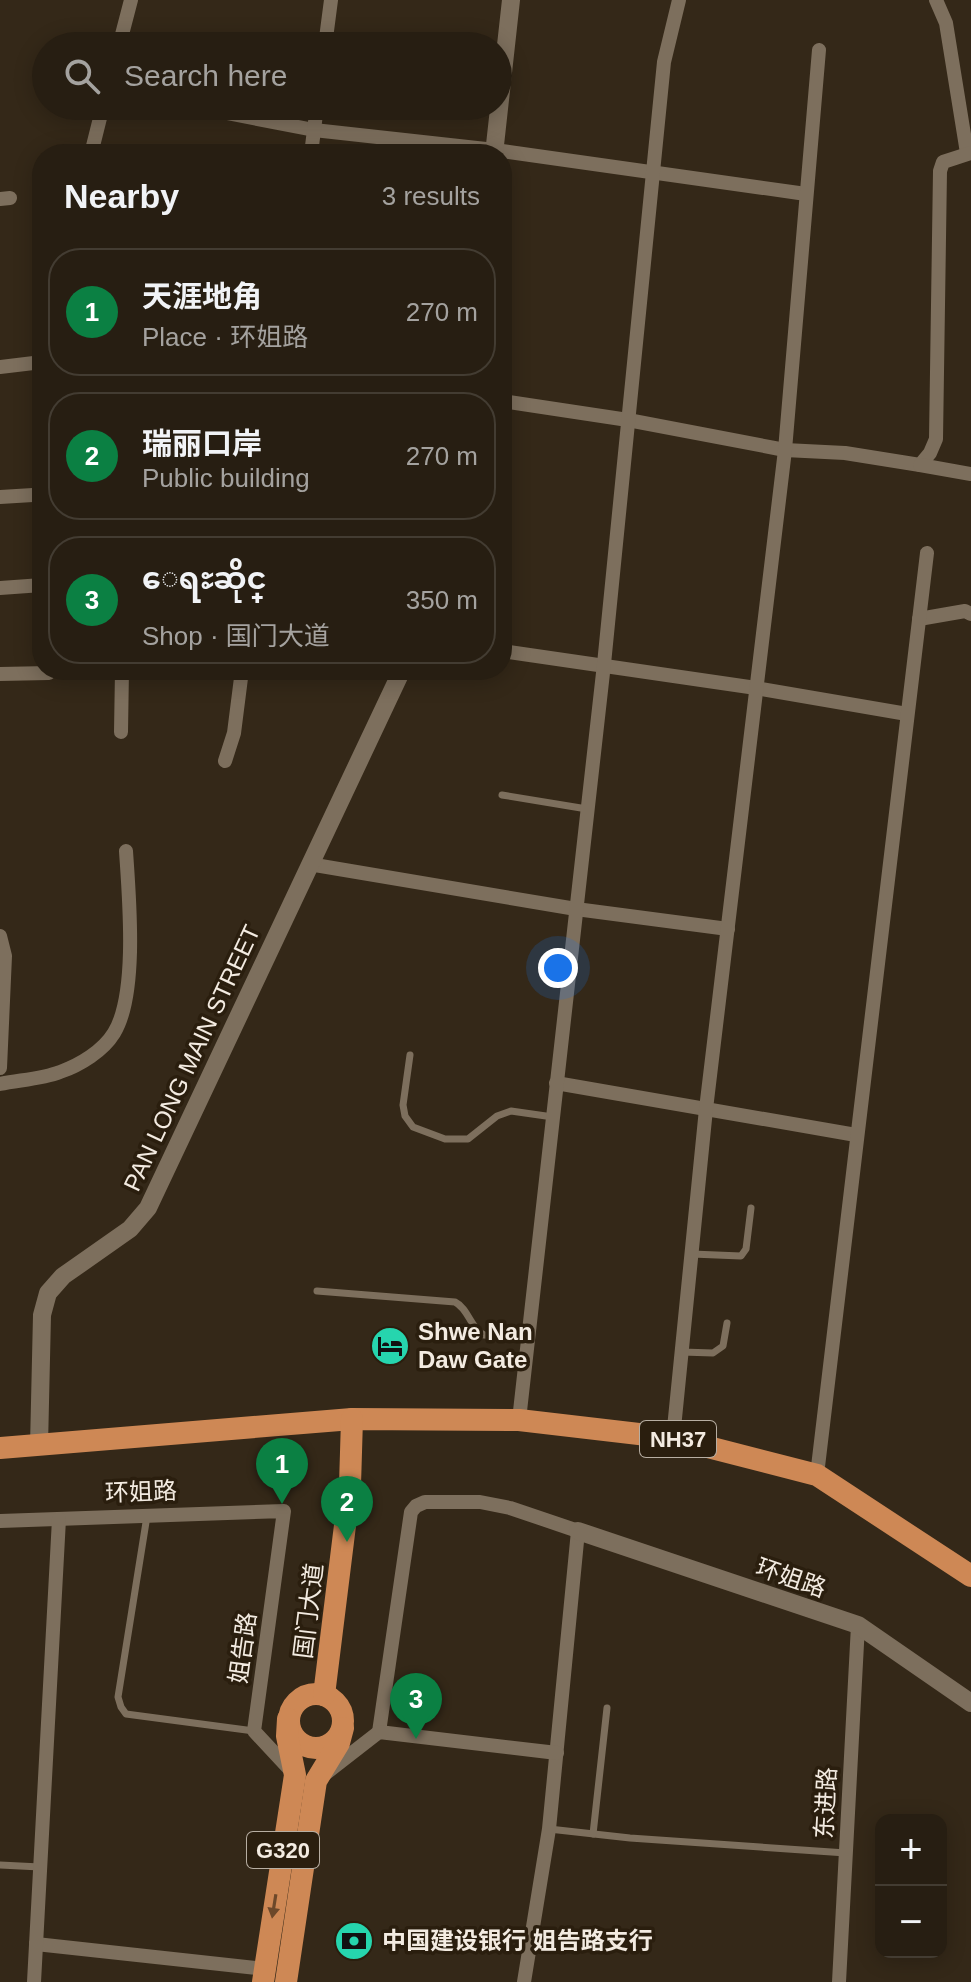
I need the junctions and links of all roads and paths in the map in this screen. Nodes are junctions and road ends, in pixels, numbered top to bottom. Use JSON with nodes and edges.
{"nodes":[{"id":1,"x":131,"y":0,"type":"edge"},
{"id":2,"x":331,"y":0,"type":"edge"},
{"id":3,"x":511,"y":0,"type":"edge"},
{"id":4,"x":679,"y":0,"type":"edge"},
{"id":5,"x":936,"y":0,"type":"edge"},
{"id":6,"x":123,"y":32,"type":"edge"},
{"id":7,"x":327,"y":32,"type":"edge"},
{"id":8,"x":507,"y":32,"type":"edge"},
{"id":9,"x":819,"y":50,"type":"dead end"},
{"id":10,"x":100,"y":120,"type":"edge"},
{"id":11,"x":263,"y":120,"type":"edge"},
{"id":12,"x":315,"y":120,"type":"edge"},
{"id":13,"x":498,"y":120,"type":"edge"},
{"id":14,"x":314,"y":130,"type":"junction"},
{"id":15,"x":94,"y":144,"type":"edge"},
{"id":16,"x":312,"y":144,"type":"edge"},
{"id":17,"x":429,"y":144,"type":"edge"},
{"id":18,"x":495,"y":144,"type":"edge"},
{"id":19,"x":969,"y":153,"type":"edge"},
{"id":20,"x":512,"y":154,"type":"edge"},
{"id":21,"x":654,"y":174,"type":"junction"},
{"id":22,"x":806,"y":194,"type":"junction"},
{"id":23,"x":32,"y":363,"type":"edge"},
{"id":24,"x":0,"y":367,"type":"edge"},
{"id":25,"x":512,"y":403,"type":"edge"},
{"id":26,"x":628,"y":420,"type":"junction"},
{"id":27,"x":785,"y":450,"type":"junction"},
{"id":28,"x":920,"y":465,"type":"junction"},
{"id":29,"x":971,"y":474,"type":"edge"},
{"id":30,"x":32,"y":495,"type":"edge"},
{"id":31,"x":0,"y":497,"type":"edge"},
{"id":32,"x":927,"y":553,"type":"dead end"},
{"id":33,"x":32,"y":586,"type":"edge"},
{"id":34,"x":0,"y":588,"type":"edge"},
{"id":35,"x":971,"y":614,"type":"edge"},
{"id":36,"x":919,"y":619,"type":"junction"},
{"id":37,"x":512,"y":652,"type":"edge"},
{"id":38,"x":604,"y":664,"type":"junction"},
{"id":39,"x":32,"y":673,"type":"edge"},
{"id":40,"x":0,"y":674,"type":"edge"},
{"id":41,"x":122,"y":680,"type":"edge"},
{"id":42,"x":241,"y":680,"type":"edge"},
{"id":43,"x":397,"y":680,"type":"edge"},
{"id":44,"x":756,"y":688,"type":"junction"},
{"id":45,"x":907,"y":714,"type":"junction"},
{"id":46,"x":121,"y":732,"type":"dead end"},
{"id":47,"x":225,"y":761,"type":"dead end"},
{"id":48,"x":502,"y":795,"type":"dead end"},
{"id":49,"x":587,"y":809,"type":"junction"},
{"id":50,"x":126,"y":851,"type":"dead end"},
{"id":51,"x":309,"y":864,"type":"junction"},
{"id":52,"x":576,"y":909,"type":"junction"},
{"id":53,"x":728,"y":929,"type":"junction"},
{"id":54,"x":0,"y":936,"type":"edge"},
{"id":55,"x":410,"y":1055,"type":"dead end"},
{"id":56,"x":0,"y":1068,"type":"edge"},
{"id":57,"x":556,"y":1083,"type":"junction"},
{"id":58,"x":0,"y":1084,"type":"edge"},
{"id":59,"x":706,"y":1109,"type":"junction"},
{"id":60,"x":553,"y":1117,"type":"junction"},
{"id":61,"x":856,"y":1135,"type":"junction"},
{"id":62,"x":751,"y":1208,"type":"dead end"},
{"id":63,"x":692,"y":1254,"type":"junction"},
{"id":64,"x":317,"y":1291,"type":"dead end"},
{"id":65,"x":727,"y":1323,"type":"dead end"},
{"id":66,"x":528,"y":1338,"type":"junction"},
{"id":67,"x":682,"y":1352,"type":"junction"},
{"id":68,"x":352,"y":1419,"type":"junction"},
{"id":69,"x":519,"y":1420,"type":"junction"},
{"id":70,"x":673,"y":1438,"type":"junction"},
{"id":71,"x":39,"y":1446,"type":"junction"},
{"id":72,"x":0,"y":1448,"type":"edge"},
{"id":73,"x":817,"y":1475,"type":"junction"},
{"id":74,"x":284,"y":1511,"type":"joint"},
{"id":75,"x":147,"y":1516,"type":"junction"},
{"id":76,"x":59,"y":1519,"type":"junction"},
{"id":77,"x":0,"y":1521,"type":"edge"},
{"id":78,"x":578,"y":1531,"type":"junction"},
{"id":79,"x":971,"y":1576,"type":"edge"},
{"id":80,"x":858,"y":1625,"type":"junction"},
{"id":81,"x":324,"y":1695,"type":"junction"},
{"id":82,"x":971,"y":1703,"type":"edge"},
{"id":83,"x":607,"y":1708,"type":"dead end"},
{"id":84,"x":288,"y":1719,"type":"junction"},
{"id":85,"x":343,"y":1728,"type":"junction"},
{"id":86,"x":254,"y":1731,"type":"junction"},
{"id":87,"x":379,"y":1732,"type":"junction"},
{"id":88,"x":557,"y":1753,"type":"junction"},
{"id":89,"x":305,"y":1778,"type":"junction"},
{"id":90,"x":549,"y":1829,"type":"junction"},
{"id":91,"x":593,"y":1834,"type":"junction"},
{"id":92,"x":846,"y":1853,"type":"junction"},
{"id":93,"x":0,"y":1865,"type":"edge"},
{"id":94,"x":40,"y":1867,"type":"junction"},
{"id":95,"x":36,"y":1944,"type":"junction"},
{"id":96,"x":264,"y":1976,"type":"edge"},
{"id":97,"x":34,"y":1982,"type":"edge"},
{"id":98,"x":286,"y":1982,"type":"edge"},
{"id":99,"x":524,"y":1982,"type":"edge"},
{"id":100,"x":839,"y":1982,"type":"edge"}],
"edges":[{"from":1,"to":6,"type":"street"},
{"from":2,"to":7,"type":"street"},
{"from":3,"to":8,"type":"street"},
{"from":4,"to":21,"type":"street"},
{"from":5,"to":19,"type":"street"},
{"from":9,"to":22,"type":"street"},
{"from":10,"to":15,"type":"street"},
{"from":11,"to":14,"type":"street"},
{"from":12,"to":14,"type":"street"},
{"from":13,"to":18,"type":"street"},
{"from":14,"to":16,"type":"street"},
{"from":14,"to":17,"type":"street"},
{"from":19,"to":28,"type":"street"},
{"from":20,"to":21,"type":"street"},
{"from":21,"to":22,"type":"street"},
{"from":21,"to":26,"type":"street"},
{"from":22,"to":27,"type":"street"},
{"from":23,"to":24,"type":"street"},
{"from":25,"to":26,"type":"street"},
{"from":26,"to":27,"type":"street"},
{"from":26,"to":38,"type":"street"},
{"from":27,"to":28,"type":"street"},
{"from":27,"to":44,"type":"street"},
{"from":28,"to":29,"type":"street"},
{"from":30,"to":31,"type":"street"},
{"from":32,"to":36,"type":"street"},
{"from":33,"to":34,"type":"street"},
{"from":35,"to":36,"type":"street"},
{"from":36,"to":45,"type":"street"},
{"from":37,"to":38,"type":"street"},
{"from":38,"to":44,"type":"street"},
{"from":38,"to":49,"type":"street"},
{"from":39,"to":40,"type":"street"},
{"from":41,"to":46,"type":"street"},
{"from":42,"to":47,"type":"street"},
{"from":43,"to":51,"type":"street","name":"PAN LONG MAIN STREET"},
{"from":44,"to":45,"type":"street"},
{"from":44,"to":53,"type":"street"},
{"from":45,"to":61,"type":"street"},
{"from":48,"to":49,"type":"lane"},
{"from":49,"to":52,"type":"street"},
{"from":50,"to":58,"type":"street"},
{"from":51,"to":52,"type":"street"},
{"from":51,"to":71,"type":"street","name":"PAN LONG MAIN STREET"},
{"from":52,"to":53,"type":"street"},
{"from":52,"to":57,"type":"street"},
{"from":53,"to":59,"type":"street"},
{"from":54,"to":56,"type":"street"},
{"from":55,"to":60,"type":"lane"},
{"from":57,"to":59,"type":"street"},
{"from":57,"to":60,"type":"street"},
{"from":59,"to":61,"type":"street"},
{"from":59,"to":63,"type":"street"},
{"from":60,"to":66,"type":"street"},
{"from":61,"to":73,"type":"street"},
{"from":62,"to":63,"type":"lane"},
{"from":63,"to":67,"type":"street"},
{"from":64,"to":66,"type":"lane"},
{"from":65,"to":67,"type":"lane"},
{"from":66,"to":69,"type":"street"},
{"from":67,"to":70,"type":"street"},
{"from":68,"to":69,"type":"highway","number":"NH37"},
{"from":68,"to":71,"type":"highway","number":"NH37"},
{"from":68,"to":81,"type":"highway","name":"国门大道"},
{"from":69,"to":70,"type":"highway","number":"NH37"},
{"from":70,"to":73,"type":"highway","number":"NH37"},
{"from":71,"to":72,"type":"highway","number":"NH37"},
{"from":73,"to":79,"type":"highway","number":"NH37"},
{"from":74,"to":75,"type":"street","name":"环姐路"},
{"from":74,"to":86,"type":"street","name":"姐告路"},
{"from":75,"to":76,"type":"street","name":"环姐路"},
{"from":75,"to":86,"type":"lane"},
{"from":76,"to":77,"type":"street","name":"环姐路"},
{"from":76,"to":94,"type":"street"},
{"from":78,"to":80,"type":"street","name":"环姐路"},
{"from":78,"to":87,"type":"street"},
{"from":78,"to":88,"type":"street"},
{"from":80,"to":82,"type":"street","name":"环姐路"},
{"from":80,"to":92,"type":"street","name":"东进路"},
{"from":81,"to":84,"type":"highway"},
{"from":81,"to":85,"type":"highway"},
{"from":83,"to":91,"type":"lane"},
{"from":84,"to":85,"type":"highway"},
{"from":84,"to":89,"type":"highway","number":"G320"},
{"from":85,"to":89,"type":"highway","number":"G320"},
{"from":86,"to":89,"type":"street"},
{"from":87,"to":88,"type":"street"},
{"from":87,"to":89,"type":"street"},
{"from":88,"to":90,"type":"street"},
{"from":89,"to":96,"type":"highway","number":"G320","one_way":true},
{"from":89,"to":98,"type":"highway","number":"G320"},
{"from":90,"to":91,"type":"lane"},
{"from":90,"to":99,"type":"street"},
{"from":91,"to":92,"type":"lane"},
{"from":92,"to":100,"type":"street","name":"东进路"},
{"from":93,"to":94,"type":"lane"},
{"from":94,"to":95,"type":"street"},
{"from":95,"to":96,"type":"street"},
{"from":95,"to":97,"type":"street"}]}
